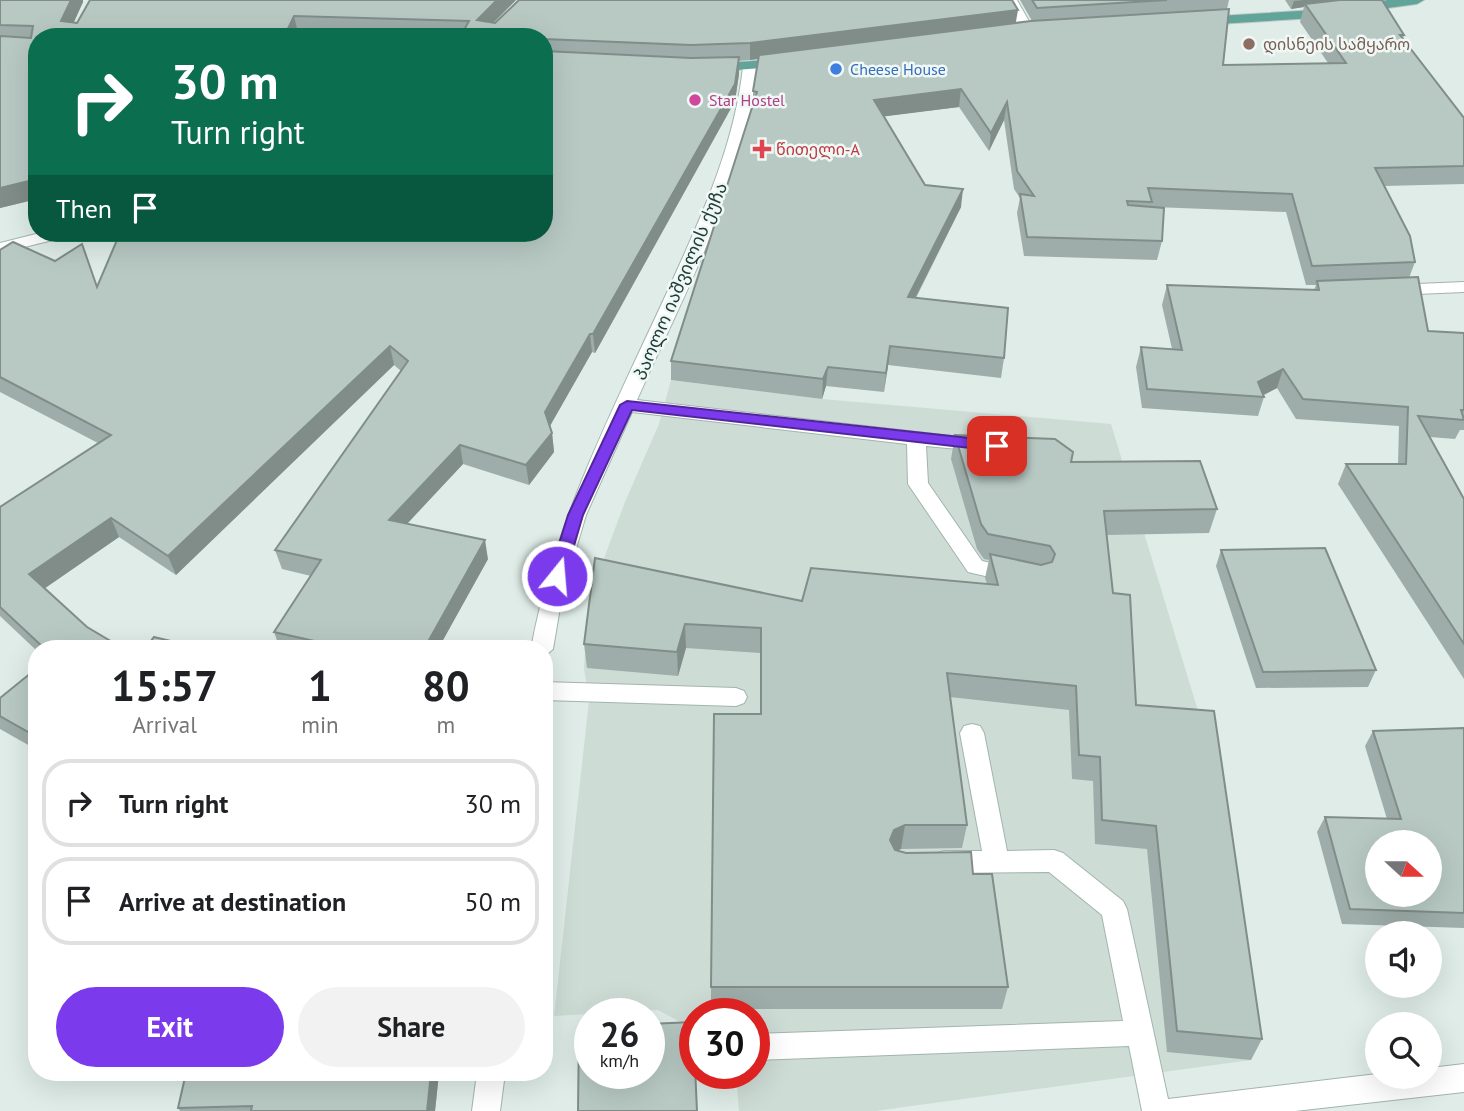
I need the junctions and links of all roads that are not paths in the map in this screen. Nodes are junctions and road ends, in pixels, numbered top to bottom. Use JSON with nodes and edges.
{"nodes":[{"id":1,"x":1010,"y":0,"type":"edge"},
{"id":2,"x":1417,"y":0,"type":"edge"},
{"id":3,"x":1192,"y":22,"type":"edge"},
{"id":4,"x":1028,"y":32,"type":"edge"},
{"id":5,"x":803,"y":61,"type":"edge"},
{"id":6,"x":750,"y":67,"type":"junction"},
{"id":7,"x":691,"y":69,"type":"edge"},
{"id":8,"x":28,"y":241,"type":"edge"},
{"id":9,"x":0,"y":248,"type":"edge"},
{"id":10,"x":1464,"y":287,"type":"edge"},
{"id":11,"x":1381,"y":290,"type":"edge"},
{"id":12,"x":627,"y":405,"type":"junction"},
{"id":13,"x":916,"y":439,"type":"junction"},
{"id":14,"x":997,"y":446,"type":"edge"},
{"id":15,"x":1036,"y":579,"type":"edge"},
{"id":16,"x":544,"y":640,"type":"edge"},
{"id":17,"x":553,"y":691,"type":"edge"},
{"id":18,"x":736,"y":697,"type":"dead end"},
{"id":19,"x":972,"y":733,"type":"dead end"},
{"id":20,"x":996,"y":861,"type":"junction"},
{"id":21,"x":916,"y":862,"type":"edge"},
{"id":22,"x":1140,"y":1033,"type":"junction"},
{"id":23,"x":770,"y":1046,"type":"edge"},
{"id":24,"x":1464,"y":1078,"type":"edge"},
{"id":25,"x":490,"y":1081,"type":"edge"},
{"id":26,"x":486,"y":1111,"type":"edge"},
{"id":27,"x":1156,"y":1111,"type":"edge"},
{"id":28,"x":1173,"y":1111,"type":"edge"}],
"edges":[{"from":1,"to":4,"type":"street"},
{"from":2,"to":3,"type":"main road"},
{"from":5,"to":6,"type":"main road"},
{"from":6,"to":7,"type":"main road"},
{"from":6,"to":12,"type":"street","name":"პაოლო იაშვილის ქუჩა"},
{"from":8,"to":9,"type":"street"},
{"from":10,"to":11,"type":"street"},
{"from":12,"to":13,"type":"street"},
{"from":12,"to":16,"type":"street","name":"პაოლო იაშვილის ქუჩა"},
{"from":13,"to":14,"type":"street"},
{"from":13,"to":15,"type":"street"},
{"from":17,"to":18,"type":"street"},
{"from":19,"to":20,"type":"street"},
{"from":20,"to":21,"type":"street"},
{"from":20,"to":22,"type":"street"},
{"from":22,"to":23,"type":"street"},
{"from":22,"to":27,"type":"street"},
{"from":24,"to":28,"type":"street"},
{"from":25,"to":26,"type":"street"}]}
